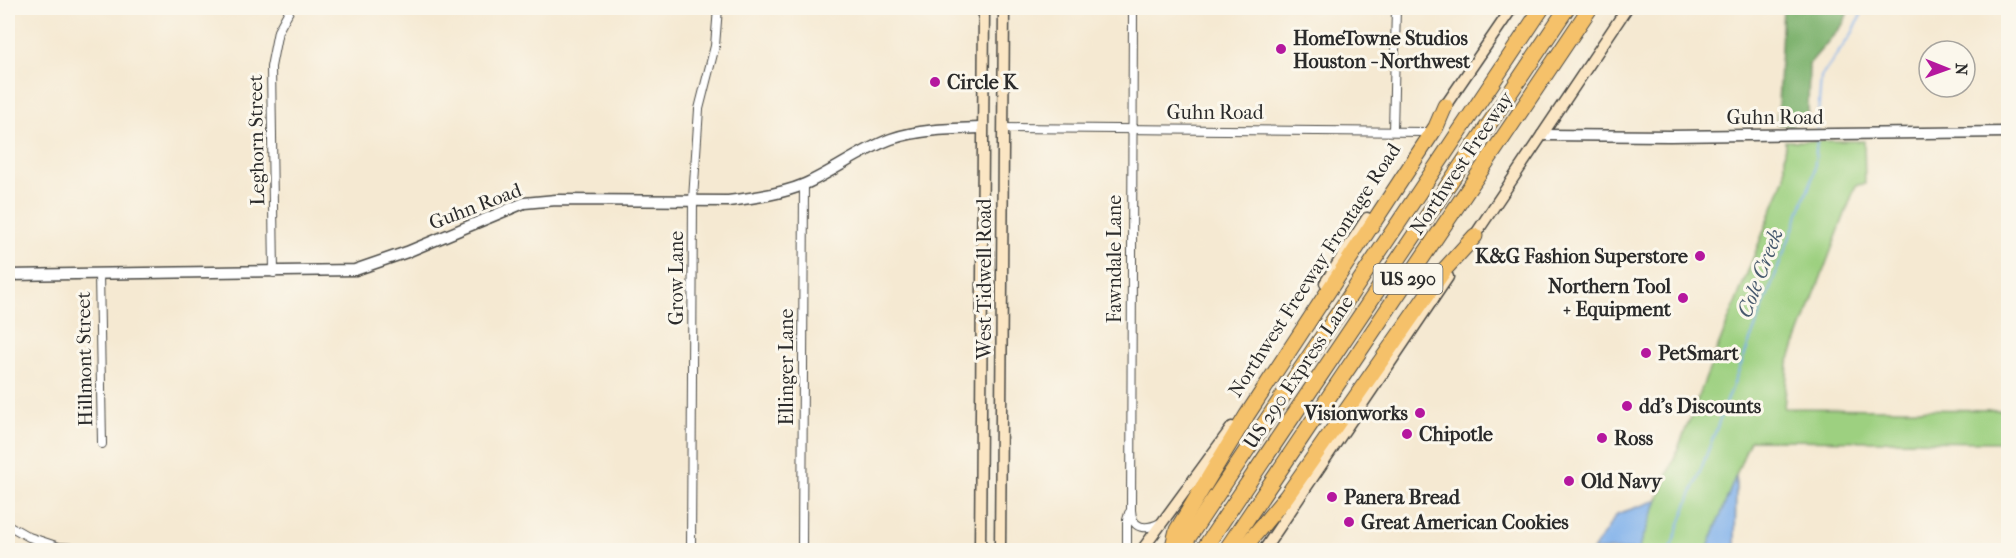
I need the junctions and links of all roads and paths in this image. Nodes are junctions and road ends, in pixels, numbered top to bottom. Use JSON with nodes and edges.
{"nodes":[{"id":1,"x":718,"y":8,"type":"edge"},
{"id":2,"x":984,"y":8,"type":"edge"},
{"id":3,"x":1004,"y":8,"type":"edge"},
{"id":4,"x":1133,"y":8,"type":"edge"},
{"id":5,"x":1395,"y":8,"type":"edge"},
{"id":6,"x":1512,"y":8,"type":"edge"},
{"id":7,"x":1542,"y":8,"type":"edge"},
{"id":8,"x":1568,"y":8,"type":"edge"},
{"id":9,"x":1590,"y":8,"type":"edge"},
{"id":10,"x":1627,"y":8,"type":"edge"},
{"id":11,"x":289,"y":11,"type":"dead end"},
{"id":12,"x":1446,"y":106,"type":"junction"},
{"id":13,"x":982,"y":128,"type":"junction"},
{"id":14,"x":1003,"y":128,"type":"junction"},
{"id":15,"x":1131,"y":129,"type":"junction"},
{"id":16,"x":1394,"y":131,"type":"junction"},
{"id":17,"x":1426,"y":132,"type":"junction"},
{"id":18,"x":2008,"y":132,"type":"edge"},
{"id":19,"x":1542,"y":135,"type":"junction"},
{"id":20,"x":804,"y":184,"type":"junction"},
{"id":21,"x":693,"y":200,"type":"junction"},
{"id":22,"x":1475,"y":236,"type":"junction"},
{"id":23,"x":99,"y":273,"type":"junction"},
{"id":24,"x":274,"y":273,"type":"junction"},
{"id":25,"x":8,"y":275,"type":"edge"},
{"id":26,"x":981,"y":279,"type":"junction"},
{"id":27,"x":1002,"y":280,"type":"junction"},
{"id":28,"x":981,"y":433,"type":"junction"},
{"id":29,"x":1000,"y":434,"type":"junction"},
{"id":30,"x":102,"y":444,"type":"dead end"},
{"id":31,"x":1131,"y":510,"type":"junction"},
{"id":32,"x":1160,"y":523,"type":"junction"},
{"id":33,"x":8,"y":525,"type":"edge"},
{"id":34,"x":1268,"y":549,"type":"edge"},
{"id":35,"x":101,"y":550,"type":"edge"},
{"id":36,"x":691,"y":550,"type":"edge"},
{"id":37,"x":802,"y":550,"type":"edge"},
{"id":38,"x":980,"y":550,"type":"edge"},
{"id":39,"x":1000,"y":550,"type":"edge"},
{"id":40,"x":1127,"y":550,"type":"edge"},
{"id":41,"x":1142,"y":550,"type":"edge"},
{"id":42,"x":1172,"y":550,"type":"edge"},
{"id":43,"x":1180,"y":550,"type":"edge"},
{"id":44,"x":1203,"y":550,"type":"edge"},
{"id":45,"x":1226,"y":550,"type":"edge"},
{"id":46,"x":1242,"y":550,"type":"edge"}],
"edges":[{"from":1,"to":21,"type":"street","name":"Grow Lane"},
{"from":2,"to":13,"type":"main road","name":"West Tidwell Road"},
{"from":3,"to":14,"type":"main road","name":"West Tidwell Road"},
{"from":4,"to":15,"type":"street","name":"Fawndale Lane"},
{"from":5,"to":16,"type":"street"},
{"from":6,"to":12,"type":"main road","name":"Northwest Freeway Frontage Road"},
{"from":7,"to":43,"type":"highway","name":"Northwest Freeway","number":"US 290"},
{"from":8,"to":44,"type":"highway","name":"US 290 Express Lane"},
{"from":9,"to":45,"type":"highway","name":"Northwest Freeway","number":"US 290"},
{"from":10,"to":19,"type":"main road"},
{"from":11,"to":24,"type":"street","name":"Leghorn Street"},
{"from":12,"to":17,"type":"main road","name":"Northwest Freeway Frontage Road"},
{"from":12,"to":42,"type":"highway"},
{"from":13,"to":20,"type":"street","name":"Guhn Road"},
{"from":13,"to":26,"type":"main road","name":"West Tidwell Road"},
{"from":14,"to":15,"type":"street","name":"Guhn Road"},
{"from":14,"to":27,"type":"main road","name":"West Tidwell Road"},
{"from":15,"to":16,"type":"street","name":"Guhn Road"},
{"from":15,"to":31,"type":"street","name":"Fawndale Lane"},
{"from":16,"to":17,"type":"street","name":"Guhn Road"},
{"from":17,"to":32,"type":"main road","name":"Northwest Freeway Frontage Road"},
{"from":18,"to":19,"type":"street","name":"Guhn Road"},
{"from":19,"to":22,"type":"main road"},
{"from":20,"to":21,"type":"street","name":"Guhn Road"},
{"from":20,"to":37,"type":"street","name":"Ellinger Lane"},
{"from":21,"to":24,"type":"street","name":"Guhn Road"},
{"from":21,"to":36,"type":"street","name":"Grow Lane"},
{"from":22,"to":34,"type":"main road"},
{"from":22,"to":46,"type":"highway"},
{"from":23,"to":24,"type":"street","name":"Guhn Road"},
{"from":23,"to":25,"type":"street","name":"Guhn Road"},
{"from":23,"to":30,"type":"street","name":"Hillmont Street"},
{"from":26,"to":27,"type":"main road"},
{"from":26,"to":28,"type":"main road","name":"West Tidwell Road"},
{"from":27,"to":29,"type":"main road","name":"West Tidwell Road"},
{"from":28,"to":29,"type":"main road"},
{"from":28,"to":38,"type":"main road","name":"West Tidwell Road"},
{"from":29,"to":39,"type":"main road","name":"West Tidwell Road"},
{"from":31,"to":32,"type":"street"},
{"from":31,"to":40,"type":"street","name":"Fawndale Lane"},
{"from":32,"to":41,"type":"main road","name":"Northwest Freeway Frontage Road"},
{"from":33,"to":35,"type":"street"}]}
